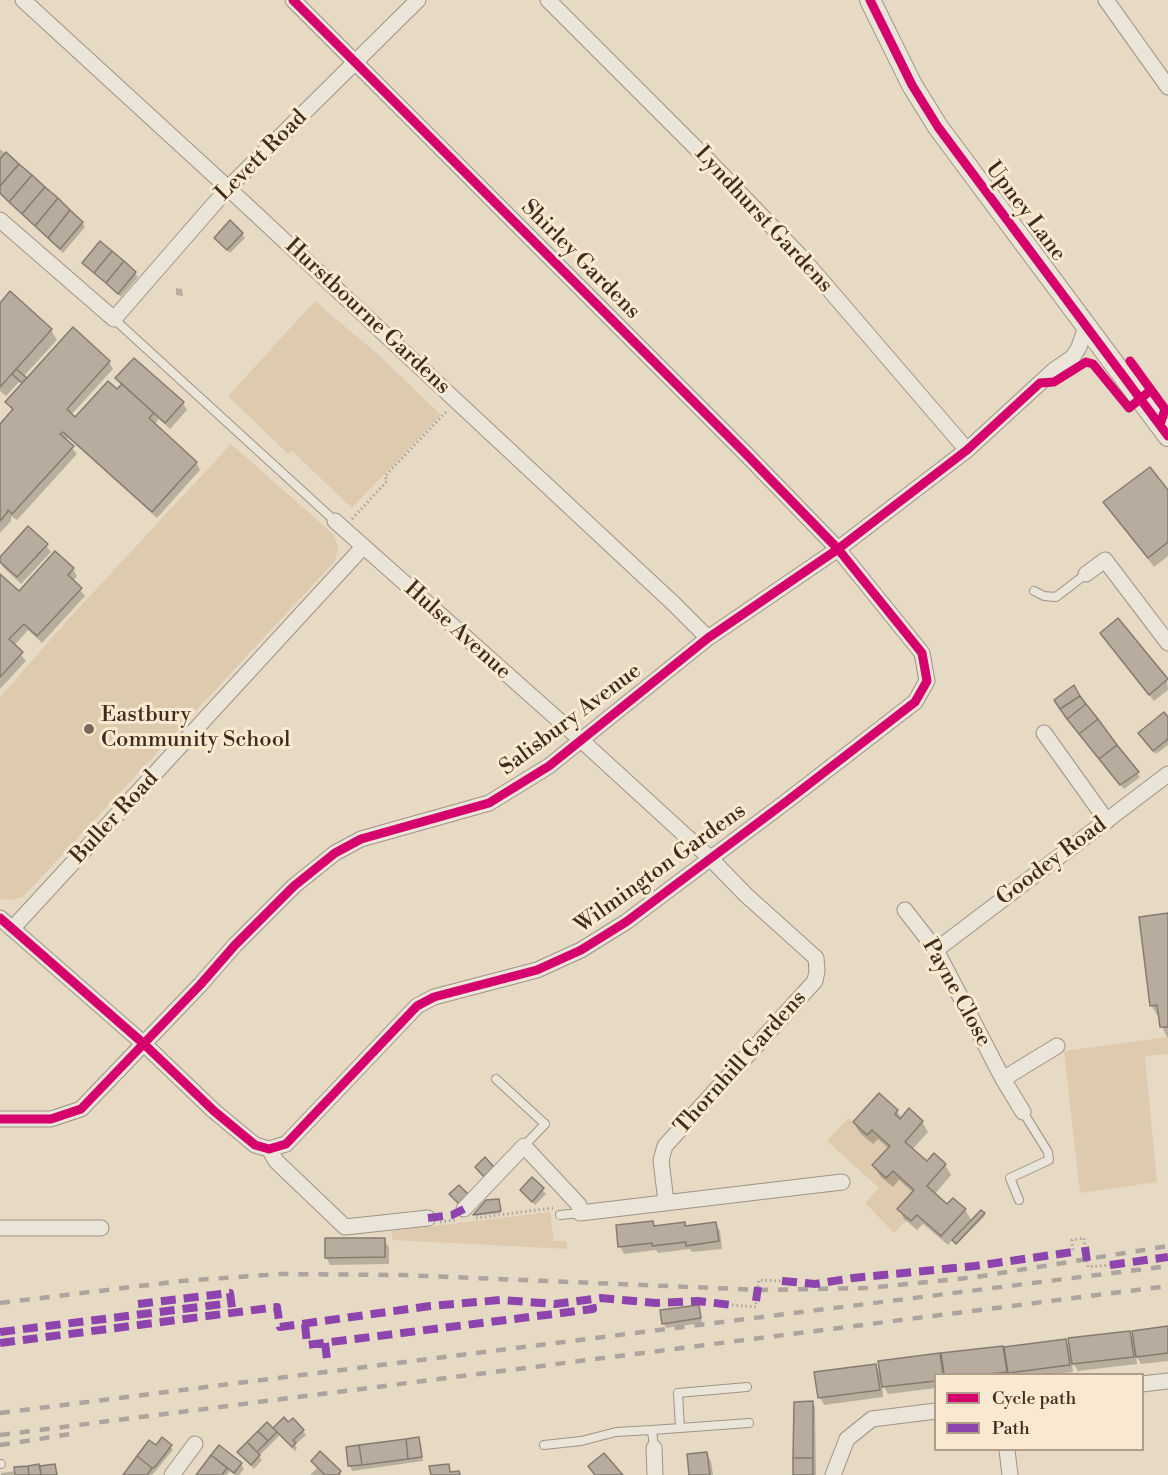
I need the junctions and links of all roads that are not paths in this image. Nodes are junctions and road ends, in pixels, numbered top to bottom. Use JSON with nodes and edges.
{"nodes":[{"id":1,"x":22,"y":0,"type":"edge"},
{"id":2,"x":293,"y":0,"type":"edge"},
{"id":3,"x":418,"y":0,"type":"edge"},
{"id":4,"x":548,"y":0,"type":"edge"},
{"id":5,"x":870,"y":0,"type":"edge"},
{"id":6,"x":1106,"y":0,"type":"edge"},
{"id":7,"x":356,"y":62,"type":"junction"},
{"id":8,"x":1168,"y":87,"type":"edge"},
{"id":9,"x":228,"y":188,"type":"junction"},
{"id":10,"x":3,"y":228,"type":"edge"},
{"id":11,"x":114,"y":319,"type":"junction"},
{"id":12,"x":1086,"y":327,"type":"junction"},
{"id":13,"x":1168,"y":436,"type":"edge"},
{"id":14,"x":968,"y":450,"type":"junction"},
{"id":15,"x":339,"y":525,"type":"joint"},
{"id":16,"x":363,"y":547,"type":"junction"},
{"id":17,"x":838,"y":549,"type":"junction"},
{"id":18,"x":1086,"y":574,"type":"joint"},
{"id":19,"x":1034,"y":591,"type":"dead end"},
{"id":20,"x":708,"y":638,"type":"junction"},
{"id":21,"x":1168,"y":643,"type":"edge"},
{"id":22,"x":1044,"y":733,"type":"dead end"},
{"id":23,"x":581,"y":740,"type":"junction"},
{"id":24,"x":1168,"y":774,"type":"edge"},
{"id":25,"x":1107,"y":821,"type":"junction"},
{"id":26,"x":710,"y":858,"type":"junction"},
{"id":27,"x":905,"y":910,"type":"dead end"},
{"id":28,"x":0,"y":918,"type":"edge"},
{"id":29,"x":12,"y":929,"type":"junction"},
{"id":30,"x":936,"y":950,"type":"junction"},
{"id":31,"x":144,"y":1044,"type":"junction"},
{"id":32,"x":1057,"y":1046,"type":"dead end"},
{"id":33,"x":496,"y":1079,"type":"dead end"},
{"id":34,"x":1003,"y":1079,"type":"junction"},
{"id":35,"x":1023,"y":1112,"type":"joint"},
{"id":36,"x":0,"y":1119,"type":"edge"},
{"id":37,"x":524,"y":1146,"type":"junction"},
{"id":38,"x":269,"y":1149,"type":"junction"},
{"id":39,"x":842,"y":1182,"type":"dead end"},
{"id":40,"x":1019,"y":1200,"type":"dead end"},
{"id":41,"x":666,"y":1202,"type":"junction"},
{"id":42,"x":464,"y":1209,"type":"dead end"},
{"id":43,"x":580,"y":1213,"type":"junction"},
{"id":44,"x":560,"y":1215,"type":"dead end"},
{"id":45,"x":428,"y":1218,"type":"dead end"},
{"id":46,"x":0,"y":1228,"type":"edge"},
{"id":47,"x":101,"y":1228,"type":"dead end"},
{"id":48,"x":1168,"y":1381,"type":"edge"},
{"id":49,"x":1144,"y":1384,"type":"edge"},
{"id":50,"x":747,"y":1387,"type":"dead end"},
{"id":51,"x":934,"y":1411,"type":"edge"},
{"id":52,"x":749,"y":1423,"type":"dead end"},
{"id":53,"x":680,"y":1428,"type":"junction"},
{"id":54,"x":652,"y":1430,"type":"junction"},
{"id":55,"x":195,"y":1444,"type":"dead end"},
{"id":56,"x":544,"y":1445,"type":"dead end"},
{"id":57,"x":654,"y":1448,"type":"joint"},
{"id":58,"x":1007,"y":1451,"type":"edge"},
{"id":59,"x":172,"y":1475,"type":"edge"},
{"id":60,"x":656,"y":1475,"type":"edge"},
{"id":61,"x":833,"y":1475,"type":"edge"},
{"id":62,"x":1010,"y":1475,"type":"edge"}],
"edges":[{"from":1,"to":9,"type":"street","name":"Hurstbourne Gardens"},
{"from":2,"to":7,"type":"street","name":"Shirley Gardens"},
{"from":3,"to":7,"type":"street","name":"Levett Road"},
{"from":4,"to":14,"type":"street","name":"Lyndhurst Gardens"},
{"from":5,"to":12,"type":"street","name":"Upney Lane"},
{"from":6,"to":8,"type":"street"},
{"from":7,"to":9,"type":"street","name":"Levett Road"},
{"from":7,"to":17,"type":"street","name":"Shirley Gardens"},
{"from":9,"to":11,"type":"street","name":"Levett Road"},
{"from":9,"to":20,"type":"street","name":"Hurstbourne Gardens"},
{"from":10,"to":11,"type":"street"},
{"from":11,"to":15,"type":"lane"},
{"from":12,"to":13,"type":"street","name":"Upney Lane"},
{"from":12,"to":14,"type":"street","name":"Salisbury Avenue"},
{"from":14,"to":17,"type":"street","name":"Salisbury Avenue"},
{"from":15,"to":16,"type":"street","name":"Hulse Avenue"},
{"from":16,"to":23,"type":"street","name":"Hulse Avenue"},
{"from":16,"to":29,"type":"street","name":"Buller Road"},
{"from":17,"to":20,"type":"street","name":"Salisbury Avenue"},
{"from":17,"to":26,"type":"street","name":"Wilmington Gardens"},
{"from":18,"to":19,"type":"lane"},
{"from":18,"to":21,"type":"street"},
{"from":20,"to":23,"type":"street","name":"Salisbury Avenue"},
{"from":22,"to":25,"type":"street"},
{"from":23,"to":26,"type":"street","name":"Thornhill Gardens"},
{"from":23,"to":31,"type":"street","name":"Salisbury Avenue"},
{"from":24,"to":25,"type":"street","name":"Goodey Road"},
{"from":25,"to":30,"type":"street","name":"Goodey Road"},
{"from":26,"to":38,"type":"street","name":"Wilmington Gardens"},
{"from":26,"to":41,"type":"street","name":"Thornhill Gardens"},
{"from":27,"to":30,"type":"street","name":"Payne Close"},
{"from":28,"to":29,"type":"street"},
{"from":29,"to":31,"type":"street"},
{"from":30,"to":34,"type":"street","name":"Payne Close"},
{"from":31,"to":36,"type":"street","name":"Salisbury Avenue"},
{"from":31,"to":38,"type":"street"},
{"from":32,"to":34,"type":"street"},
{"from":33,"to":37,"type":"lane"},
{"from":34,"to":35,"type":"street","name":"Payne Close"},
{"from":35,"to":40,"type":"lane"},
{"from":37,"to":42,"type":"street"},
{"from":37,"to":43,"type":"street"},
{"from":38,"to":45,"type":"street"},
{"from":39,"to":41,"type":"street"},
{"from":41,"to":43,"type":"street"},
{"from":43,"to":44,"type":"lane"},
{"from":46,"to":47,"type":"street"},
{"from":48,"to":49,"type":"street"},
{"from":50,"to":53,"type":"lane"},
{"from":51,"to":61,"type":"street"},
{"from":52,"to":53,"type":"lane"},
{"from":53,"to":54,"type":"lane"},
{"from":54,"to":56,"type":"lane"},
{"from":54,"to":57,"type":"lane"},
{"from":55,"to":59,"type":"street"},
{"from":57,"to":60,"type":"street"},
{"from":58,"to":62,"type":"street"}]}
